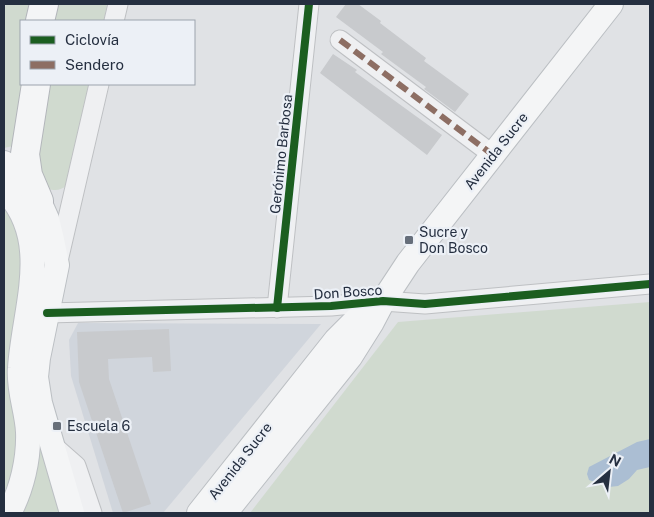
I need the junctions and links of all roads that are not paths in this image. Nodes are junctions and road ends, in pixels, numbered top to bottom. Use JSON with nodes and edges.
{"nodes":[{"id":1,"x":44,"y":4,"type":"edge"},
{"id":2,"x":118,"y":4,"type":"edge"},
{"id":3,"x":309,"y":4,"type":"edge"},
{"id":4,"x":611,"y":4,"type":"edge"},
{"id":5,"x":40,"y":20,"type":"edge"},
{"id":6,"x":114,"y":20,"type":"edge"},
{"id":7,"x":340,"y":40,"type":"dead end"},
{"id":8,"x":36,"y":85,"type":"edge"},
{"id":9,"x":99,"y":85,"type":"edge"},
{"id":10,"x":27,"y":136,"type":"junction"},
{"id":11,"x":4,"y":152,"type":"edge"},
{"id":12,"x":492,"y":155,"type":"junction"},
{"id":13,"x":4,"y":163,"type":"edge"},
{"id":14,"x":4,"y":189,"type":"edge"},
{"id":15,"x":39,"y":201,"type":"junction"},
{"id":16,"x":57,"y":265,"type":"junction"},
{"id":17,"x":650,"y":284,"type":"edge"},
{"id":18,"x":384,"y":301,"type":"junction"},
{"id":19,"x":277,"y":308,"type":"junction"},
{"id":20,"x":47,"y":313,"type":"junction"},
{"id":21,"x":51,"y":444,"type":"junction"},
{"id":22,"x":25,"y":465,"type":"junction"},
{"id":23,"x":4,"y":500,"type":"edge"},
{"id":24,"x":9,"y":513,"type":"edge"},
{"id":25,"x":72,"y":513,"type":"edge"},
{"id":26,"x":92,"y":513,"type":"edge"},
{"id":27,"x":199,"y":513,"type":"edge"},
{"id":28,"x":224,"y":513,"type":"edge"}],
"edges":[{"from":1,"to":5,"type":"highway"},
{"from":2,"to":6,"type":"street"},
{"from":3,"to":19,"type":"street","name":"Gerónimo Barbosa"},
{"from":4,"to":12,"type":"main road","name":"Avenida Sucre"},
{"from":7,"to":12,"type":"street"},
{"from":8,"to":10,"type":"highway"},
{"from":9,"to":16,"type":"street"},
{"from":10,"to":11,"type":"highway"},
{"from":10,"to":15,"type":"highway"},
{"from":12,"to":18,"type":"main road","name":"Avenida Sucre"},
{"from":13,"to":15,"type":"main road"},
{"from":14,"to":22,"type":"main road"},
{"from":15,"to":16,"type":"main road"},
{"from":16,"to":20,"type":"main road"},
{"from":17,"to":18,"type":"street","name":"Don Bosco"},
{"from":18,"to":19,"type":"street","name":"Don Bosco"},
{"from":18,"to":27,"type":"main road","name":"Avenida Sucre"},
{"from":18,"to":28,"type":"main road","name":"Avenida Sucre"},
{"from":19,"to":20,"type":"street","name":"Don Bosco"},
{"from":20,"to":21,"type":"main road"},
{"from":21,"to":25,"type":"main road"},
{"from":21,"to":26,"type":"street"},
{"from":22,"to":23,"type":"street"},
{"from":22,"to":24,"type":"main road"}]}
